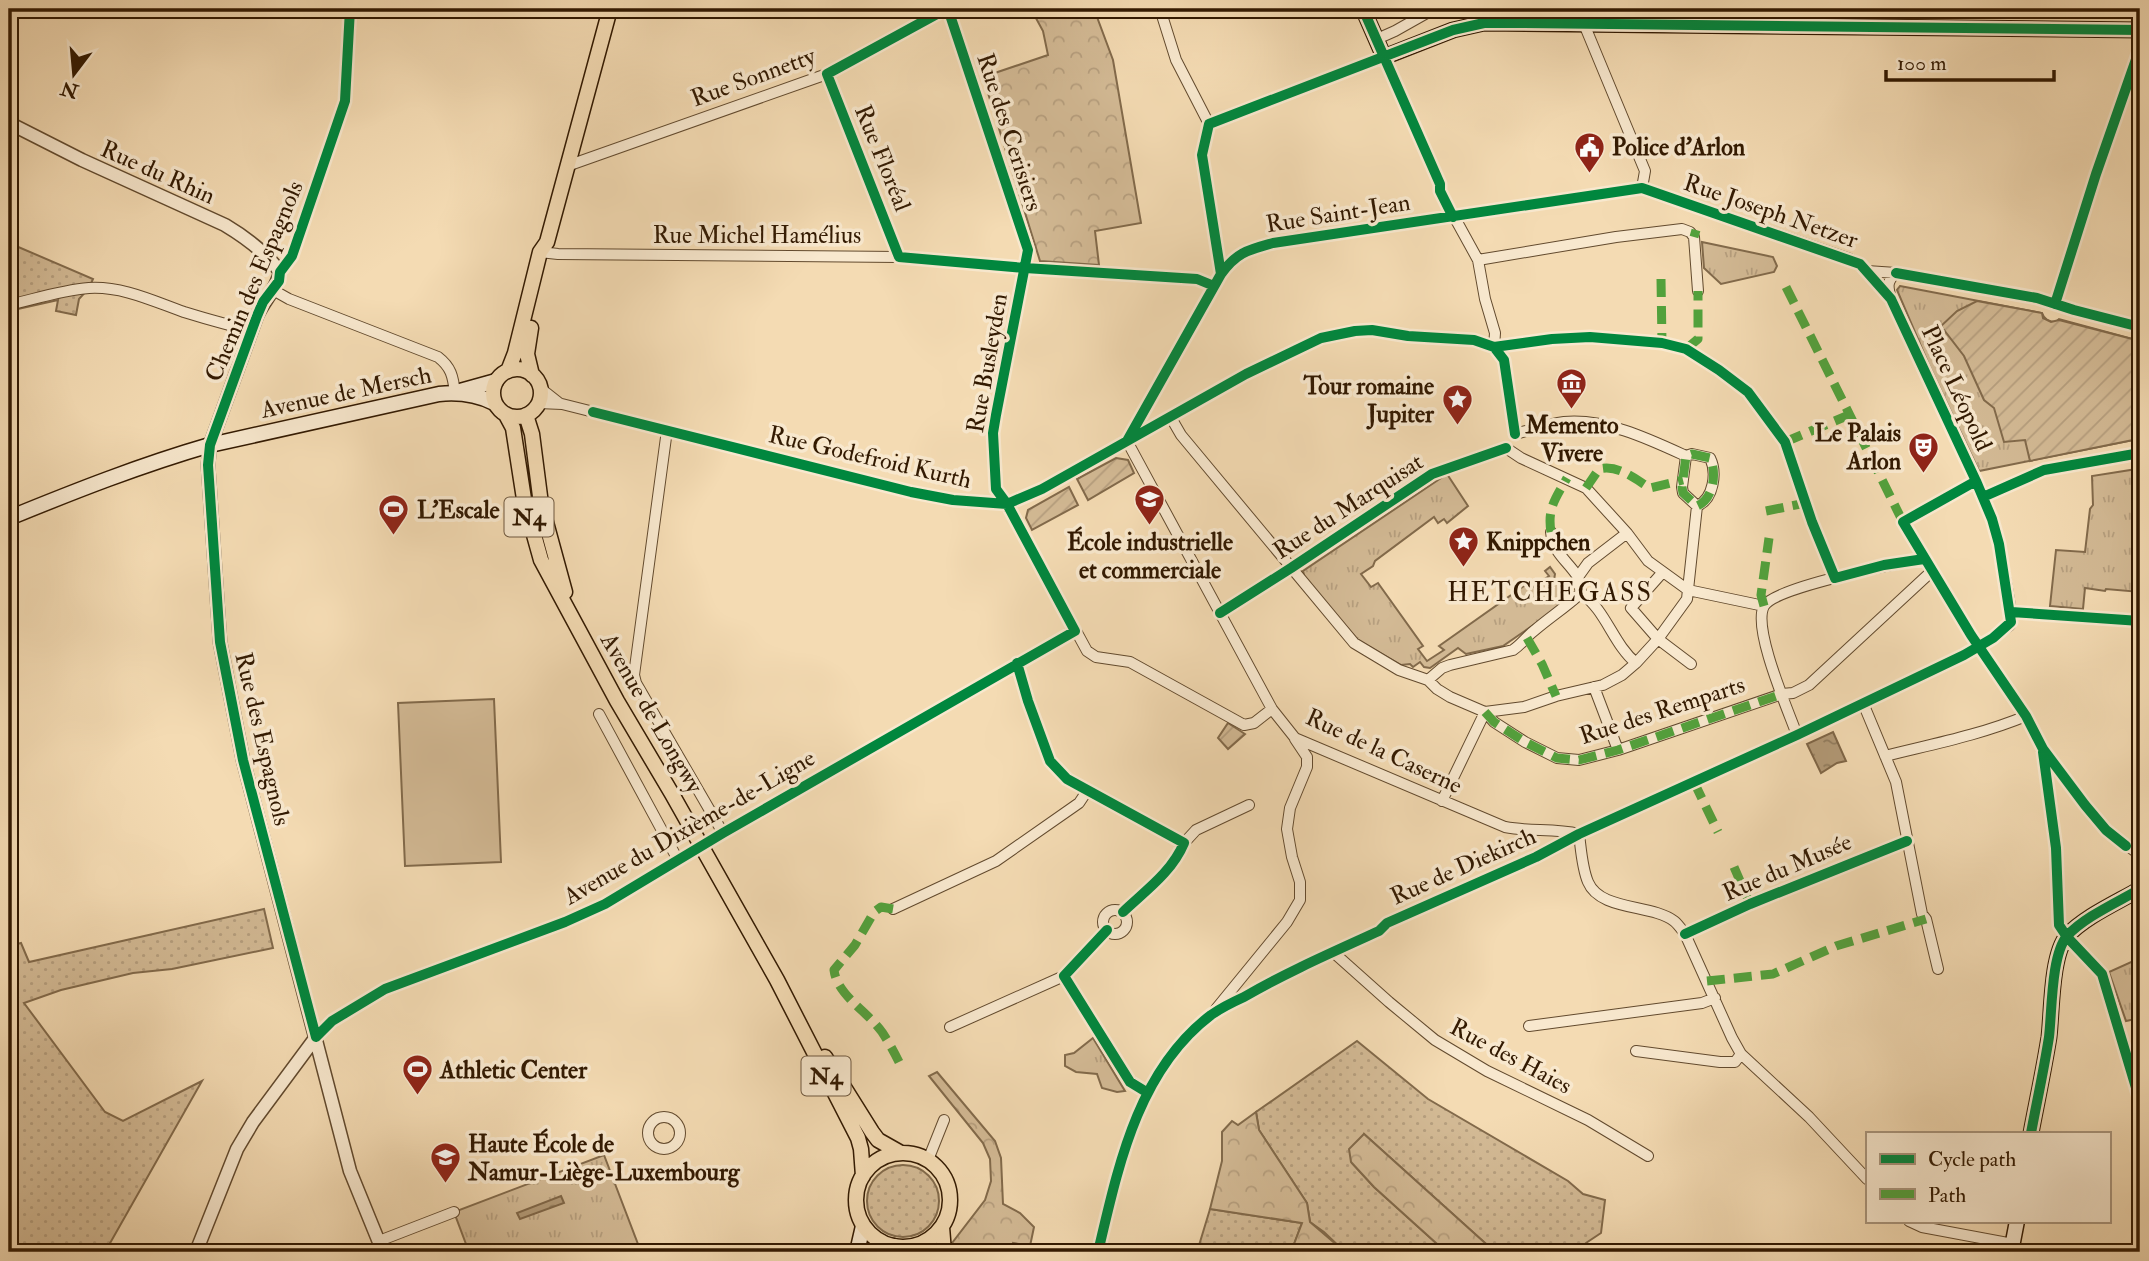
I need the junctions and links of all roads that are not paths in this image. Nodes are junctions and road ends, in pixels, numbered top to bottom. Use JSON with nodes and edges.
{"nodes":[{"id":1,"x":350,"y":9,"type":"edge"},
{"id":2,"x":610,"y":9,"type":"edge"},
{"id":3,"x":947,"y":9,"type":"edge"},
{"id":4,"x":1160,"y":9,"type":"edge"},
{"id":5,"x":1363,"y":9,"type":"edge"},
{"id":6,"x":1434,"y":9,"type":"edge"},
{"id":7,"x":1543,"y":9,"type":"edge"},
{"id":8,"x":1548,"y":23,"type":"junction"},
{"id":9,"x":1584,"y":24,"type":"junction"},
{"id":10,"x":1404,"y":27,"type":"junction"},
{"id":11,"x":2140,"y":30,"type":"edge"},
{"id":12,"x":1377,"y":39,"type":"junction"},
{"id":13,"x":1412,"y":45,"type":"junction"},
{"id":14,"x":2140,"y":48,"type":"edge"},
{"id":15,"x":1384,"y":57,"type":"junction"},
{"id":16,"x":827,"y":74,"type":"junction"},
{"id":17,"x":9,"y":123,"type":"edge"},
{"id":18,"x":1209,"y":124,"type":"junction"},
{"id":19,"x":567,"y":166,"type":"junction"},
{"id":20,"x":1440,"y":184,"type":"junction"},
{"id":21,"x":1642,"y":188,"type":"junction"},
{"id":22,"x":1475,"y":213,"type":"junction"},
{"id":23,"x":1453,"y":217,"type":"junction"},
{"id":24,"x":545,"y":249,"type":"junction"},
{"id":25,"x":899,"y":257,"type":"junction"},
{"id":26,"x":1478,"y":260,"type":"junction"},
{"id":27,"x":1025,"y":268,"type":"junction"},
{"id":28,"x":1867,"y":271,"type":"junction"},
{"id":29,"x":280,"y":272,"type":"junction"},
{"id":30,"x":1896,"y":273,"type":"junction"},
{"id":31,"x":1221,"y":274,"type":"junction"},
{"id":32,"x":1214,"y":286,"type":"junction"},
{"id":33,"x":273,"y":290,"type":"junction"},
{"id":34,"x":1698,"y":291,"type":"dead end"},
{"id":35,"x":1891,"y":299,"type":"junction"},
{"id":36,"x":2055,"y":304,"type":"junction"},
{"id":37,"x":9,"y":305,"type":"edge"},
{"id":38,"x":2140,"y":327,"type":"edge"},
{"id":39,"x":252,"y":331,"type":"junction"},
{"id":40,"x":1494,"y":347,"type":"junction"},
{"id":41,"x":508,"y":371,"type":"junction"},
{"id":42,"x":532,"y":375,"type":"junction"},
{"id":43,"x":496,"y":381,"type":"junction"},
{"id":44,"x":455,"y":393,"type":"junction"},
{"id":45,"x":540,"y":395,"type":"junction"},
{"id":46,"x":494,"y":403,"type":"junction"},
{"id":47,"x":506,"y":415,"type":"junction"},
{"id":48,"x":526,"y":415,"type":"junction"},
{"id":49,"x":1170,"y":416,"type":"junction"},
{"id":50,"x":667,"y":430,"type":"junction"},
{"id":51,"x":1515,"y":434,"type":"junction"},
{"id":52,"x":1127,"y":441,"type":"junction"},
{"id":53,"x":210,"y":445,"type":"junction"},
{"id":54,"x":1506,"y":448,"type":"junction"},
{"id":55,"x":2140,"y":453,"type":"edge"},
{"id":56,"x":1686,"y":456,"type":"junction"},
{"id":57,"x":1983,"y":497,"type":"junction"},
{"id":58,"x":1007,"y":504,"type":"junction"},
{"id":59,"x":1697,"y":506,"type":"junction"},
{"id":60,"x":9,"y":518,"type":"edge"},
{"id":61,"x":1903,"y":522,"type":"dead end"},
{"id":62,"x":1551,"y":532,"type":"dead end"},
{"id":63,"x":1627,"y":533,"type":"junction"},
{"id":64,"x":1924,"y":559,"type":"junction"},
{"id":65,"x":1292,"y":568,"type":"junction"},
{"id":66,"x":1931,"y":572,"type":"junction"},
{"id":67,"x":1662,"y":573,"type":"junction"},
{"id":68,"x":1578,"y":577,"type":"junction"},
{"id":69,"x":1688,"y":590,"type":"junction"},
{"id":70,"x":1581,"y":593,"type":"junction"},
{"id":71,"x":1764,"y":606,"type":"junction"},
{"id":72,"x":2011,"y":612,"type":"junction"},
{"id":73,"x":1220,"y":613,"type":"junction"},
{"id":74,"x":570,"y":614,"type":"junction"},
{"id":75,"x":2140,"y":621,"type":"edge"},
{"id":76,"x":1075,"y":631,"type":"junction"},
{"id":77,"x":1658,"y":639,"type":"junction"},
{"id":78,"x":1979,"y":647,"type":"junction"},
{"id":79,"x":1017,"y":663,"type":"junction"},
{"id":80,"x":1636,"y":663,"type":"junction"},
{"id":81,"x":1691,"y":664,"type":"dead end"},
{"id":82,"x":1428,"y":680,"type":"junction"},
{"id":83,"x":1594,"y":687,"type":"junction"},
{"id":84,"x":1782,"y":694,"type":"junction"},
{"id":85,"x":1863,"y":703,"type":"junction"},
{"id":86,"x":1272,"y":709,"type":"junction"},
{"id":87,"x":1485,"y":712,"type":"junction"},
{"id":88,"x":599,"y":714,"type":"dead end"},
{"id":89,"x":2026,"y":716,"type":"junction"},
{"id":90,"x":1797,"y":735,"type":"junction"},
{"id":91,"x":1295,"y":738,"type":"junction"},
{"id":92,"x":2043,"y":749,"type":"junction"},
{"id":93,"x":1618,"y":750,"type":"junction"},
{"id":94,"x":1885,"y":756,"type":"junction"},
{"id":95,"x":1087,"y":791,"type":"junction"},
{"id":96,"x":1442,"y":801,"type":"junction"},
{"id":97,"x":1249,"y":805,"type":"dead end"},
{"id":98,"x":721,"y":833,"type":"junction"},
{"id":99,"x":1578,"y":834,"type":"junction"},
{"id":100,"x":1907,"y":841,"type":"junction"},
{"id":101,"x":2140,"y":855,"type":"edge"},
{"id":102,"x":682,"y":857,"type":"junction"},
{"id":103,"x":2140,"y":889,"type":"edge"},
{"id":104,"x":893,"y":909,"type":"dead end"},
{"id":105,"x":1107,"y":930,"type":"dead end"},
{"id":106,"x":1685,"y":934,"type":"junction"},
{"id":107,"x":2067,"y":937,"type":"junction"},
{"id":108,"x":1333,"y":952,"type":"junction"},
{"id":109,"x":1938,"y":968,"type":"dead end"},
{"id":110,"x":1248,"y":970,"type":"junction"},
{"id":111,"x":1063,"y":976,"type":"junction"},
{"id":112,"x":777,"y":980,"type":"junction"},
{"id":113,"x":1259,"y":988,"type":"junction"},
{"id":114,"x":1715,"y":998,"type":"junction"},
{"id":115,"x":1212,"y":1014,"type":"junction"},
{"id":116,"x":1529,"y":1026,"type":"dead end"},
{"id":117,"x":950,"y":1027,"type":"dead end"},
{"id":118,"x":316,"y":1037,"type":"junction"},
{"id":119,"x":1636,"y":1051,"type":"dead end"},
{"id":120,"x":1741,"y":1054,"type":"junction"},
{"id":121,"x":1148,"y":1093,"type":"junction"},
{"id":122,"x":2140,"y":1101,"type":"edge"},
{"id":123,"x":944,"y":1119,"type":"dead end"},
{"id":124,"x":2031,"y":1132,"type":"edge"},
{"id":125,"x":901,"y":1153,"type":"junction"},
{"id":126,"x":1648,"y":1156,"type":"dead end"},
{"id":127,"x":928,"y":1160,"type":"junction"},
{"id":128,"x":863,"y":1176,"type":"junction"},
{"id":129,"x":1866,"y":1178,"type":"edge"},
{"id":130,"x":454,"y":1212,"type":"dead end"},
{"id":131,"x":1911,"y":1222,"type":"edge"},
{"id":132,"x":2017,"y":1222,"type":"edge"},
{"id":133,"x":863,"y":1226,"type":"junction"},
{"id":134,"x":943,"y":1227,"type":"junction"},
{"id":135,"x":381,"y":1247,"type":"edge"},
{"id":136,"x":2012,"y":1248,"type":"edge"},
{"id":137,"x":905,"y":1249,"type":"edge"},
{"id":138,"x":196,"y":1252,"type":"edge"},
{"id":139,"x":857,"y":1252,"type":"edge"},
{"id":140,"x":875,"y":1252,"type":"edge"},
{"id":141,"x":944,"y":1252,"type":"edge"},
{"id":142,"x":1098,"y":1252,"type":"edge"}],
"edges":[{"from":1,"to":29,"type":"street","name":"Chemin des Espagnols"},
{"from":2,"to":19,"type":"main road"},
{"from":3,"to":16,"type":"street","name":"Rue Sonnetty"},
{"from":3,"to":27,"type":"street","name":"Rue des Cerisiers"},
{"from":4,"to":18,"type":"street"},
{"from":5,"to":12,"type":"main road"},
{"from":6,"to":10,"type":"street"},
{"from":7,"to":8,"type":"street"},
{"from":8,"to":9,"type":"main road"},
{"from":8,"to":13,"type":"main road"},
{"from":9,"to":11,"type":"main road"},
{"from":9,"to":21,"type":"street"},
{"from":10,"to":12,"type":"street"},
{"from":10,"to":13,"type":"street"},
{"from":12,"to":15,"type":"main road"},
{"from":13,"to":15,"type":"main road"},
{"from":14,"to":36,"type":"street"},
{"from":15,"to":18,"type":"street"},
{"from":15,"to":20,"type":"street"},
{"from":16,"to":19,"type":"street","name":"Rue Sonnetty"},
{"from":16,"to":25,"type":"street","name":"Rue Floréal"},
{"from":17,"to":29,"type":"street","name":"Rue du Rhin"},
{"from":18,"to":31,"type":"street"},
{"from":19,"to":24,"type":"main road"},
{"from":20,"to":22,"type":"street"},
{"from":20,"to":23,"type":"street"},
{"from":21,"to":22,"type":"street","name":"Rue Joseph Netzer"},
{"from":21,"to":28,"type":"street","name":"Rue Joseph Netzer"},
{"from":22,"to":23,"type":"street","name":"Rue Joseph Netzer"},
{"from":23,"to":26,"type":"street"},
{"from":23,"to":31,"type":"street","name":"Rue Saint-Jean"},
{"from":24,"to":25,"type":"street","name":"Rue Michel Hamélius"},
{"from":24,"to":41,"type":"main road"},
{"from":24,"to":42,"type":"main road"},
{"from":25,"to":27,"type":"street","name":"Rue Michel Hamélius"},
{"from":26,"to":34,"type":"street"},
{"from":26,"to":40,"type":"street"},
{"from":27,"to":32,"type":"street","name":"Rue Michel Hamélius"},
{"from":27,"to":58,"type":"street","name":"Rue Busleyden"},
{"from":28,"to":30,"type":"street","name":"Rue Joseph Netzer"},
{"from":28,"to":35,"type":"street","name":"Rue Joseph Netzer"},
{"from":29,"to":33,"type":"street","name":"Chemin des Espagnols"},
{"from":30,"to":35,"type":"street"},
{"from":30,"to":36,"type":"street","name":"Rue Joseph Netzer"},
{"from":31,"to":32,"type":"street","name":"Rue Saint-Jean"},
{"from":32,"to":52,"type":"street","name":"Rue Saint-Jean"},
{"from":33,"to":39,"type":"street","name":"Chemin des Espagnols"},
{"from":33,"to":44,"type":"street"},
{"from":35,"to":57,"type":"street","name":"Place Léopold"},
{"from":36,"to":38,"type":"street","name":"Rue Joseph Netzer"},
{"from":37,"to":39,"type":"street"},
{"from":39,"to":53,"type":"street","name":"Chemin des Espagnols"},
{"from":40,"to":49,"type":"street","name":"Rue Godefroid Kurth"},
{"from":40,"to":51,"type":"street"},
{"from":41,"to":42,"type":"main road"},
{"from":41,"to":43,"type":"main road"},
{"from":42,"to":45,"type":"main road"},
{"from":43,"to":44,"type":"main road","name":"Avenue de Mersch"},
{"from":43,"to":46,"type":"main road"},
{"from":44,"to":46,"type":"main road","name":"Avenue de Mersch"},
{"from":44,"to":53,"type":"main road","name":"Avenue de Mersch"},
{"from":45,"to":48,"type":"main road"},
{"from":45,"to":50,"type":"street","name":"Rue Godefroid Kurth"},
{"from":46,"to":47,"type":"main road","number":"N4"},
{"from":47,"to":48,"type":"main road"},
{"from":47,"to":74,"type":"main road","name":"Avenue de Longwy","number":"N4"},
{"from":48,"to":74,"type":"main road","name":"Avenue de Longwy","number":"N4"},
{"from":49,"to":52,"type":"street","name":"Rue Godefroid Kurth"},
{"from":49,"to":65,"type":"street","name":"Rue des Remparts"},
{"from":50,"to":58,"type":"street","name":"Rue Godefroid Kurth"},
{"from":50,"to":98,"type":"street"},
{"from":51,"to":54,"type":"street"},
{"from":51,"to":56,"type":"street"},
{"from":52,"to":58,"type":"street","name":"Rue Godefroid Kurth"},
{"from":52,"to":73,"type":"street","name":"Rue de la Caserne"},
{"from":53,"to":60,"type":"main road","name":"Avenue de Mersch"},
{"from":53,"to":118,"type":"street","name":"Rue des Espagnols"},
{"from":54,"to":63,"type":"street"},
{"from":54,"to":65,"type":"street","name":"Rue du Marquisat"},
{"from":55,"to":57,"type":"street"},
{"from":56,"to":59,"type":"street"},
{"from":56,"to":59,"type":"street"},
{"from":57,"to":72,"type":"street","name":"Place Léopold"},
{"from":58,"to":76,"type":"street","name":"Rue Busleyden"},
{"from":59,"to":69,"type":"street"},
{"from":61,"to":64,"type":"street"},
{"from":62,"to":68,"type":"street"},
{"from":63,"to":67,"type":"street"},
{"from":63,"to":68,"type":"street"},
{"from":64,"to":66,"type":"street"},
{"from":64,"to":71,"type":"street"},
{"from":65,"to":73,"type":"street","name":"Rue du Marquisat"},
{"from":65,"to":82,"type":"street","name":"Rue des Remparts"},
{"from":66,"to":78,"type":"street"},
{"from":66,"to":84,"type":"street","name":"Rue des Remparts"},
{"from":67,"to":69,"type":"street"},
{"from":67,"to":77,"type":"street"},
{"from":68,"to":70,"type":"street"},
{"from":69,"to":71,"type":"street"},
{"from":69,"to":77,"type":"street"},
{"from":70,"to":80,"type":"street"},
{"from":70,"to":82,"type":"street"},
{"from":71,"to":84,"type":"street"},
{"from":72,"to":75,"type":"street"},
{"from":72,"to":78,"type":"street","name":"Rue de Diekirch"},
{"from":73,"to":86,"type":"street","name":"Rue de la Caserne"},
{"from":74,"to":112,"type":"main road","name":"Avenue de Longwy","number":"N4"},
{"from":76,"to":79,"type":"street","name":"Avenue du Dixième-de-Ligne"},
{"from":76,"to":86,"type":"street","name":"Rue Busleyden"},
{"from":77,"to":80,"type":"street"},
{"from":77,"to":81,"type":"street"},
{"from":78,"to":85,"type":"street","name":"Rue de Diekirch"},
{"from":78,"to":89,"type":"street"},
{"from":79,"to":95,"type":"street"},
{"from":79,"to":98,"type":"street","name":"Avenue du Dixième-de-Ligne"},
{"from":80,"to":83,"type":"street"},
{"from":82,"to":87,"type":"street","name":"Rue des Remparts"},
{"from":83,"to":87,"type":"street"},
{"from":83,"to":93,"type":"street"},
{"from":84,"to":90,"type":"street"},
{"from":84,"to":93,"type":"street","name":"Rue des Remparts"},
{"from":85,"to":90,"type":"street","name":"Rue de Diekirch"},
{"from":85,"to":94,"type":"street"},
{"from":86,"to":91,"type":"street","name":"Rue de la Caserne"},
{"from":87,"to":93,"type":"street","name":"Rue des Remparts"},
{"from":87,"to":96,"type":"street"},
{"from":88,"to":102,"type":"street"},
{"from":89,"to":92,"type":"street"},
{"from":89,"to":94,"type":"street"},
{"from":90,"to":99,"type":"street","name":"Rue de Diekirch"},
{"from":91,"to":96,"type":"street","name":"Rue de la Caserne"},
{"from":91,"to":110,"type":"street"},
{"from":92,"to":101,"type":"street"},
{"from":92,"to":107,"type":"street"},
{"from":94,"to":100,"type":"street"},
{"from":95,"to":97,"type":"street"},
{"from":95,"to":104,"type":"street"},
{"from":96,"to":99,"type":"street","name":"Rue de la Caserne"},
{"from":98,"to":102,"type":"street","name":"Avenue du Dixième-de-Ligne","bridge":true},
{"from":99,"to":106,"type":"street"},
{"from":99,"to":108,"type":"street","name":"Rue de Diekirch"},
{"from":100,"to":106,"type":"street","name":"Rue du Musée"},
{"from":100,"to":109,"type":"street"},
{"from":102,"to":118,"type":"street","name":"Avenue du Dixième-de-Ligne"},
{"from":103,"to":107,"type":"main road"},
{"from":105,"to":111,"type":"street"},
{"from":106,"to":114,"type":"street"},
{"from":107,"to":122,"type":"street"},
{"from":107,"to":124,"type":"main road"},
{"from":108,"to":113,"type":"street","name":"Rue de Diekirch"},
{"from":108,"to":126,"type":"street","name":"Rue des Haies"},
{"from":110,"to":113,"type":"street"},
{"from":110,"to":115,"type":"street"},
{"from":111,"to":117,"type":"street"},
{"from":111,"to":121,"type":"street"},
{"from":112,"to":125,"type":"main road","number":"N4"},
{"from":112,"to":128,"type":"main road","number":"N4"},
{"from":113,"to":115,"type":"street","name":"Rue de Diekirch"},
{"from":114,"to":116,"type":"street"},
{"from":114,"to":120,"type":"street"},
{"from":115,"to":121,"type":"street","name":"Rue de Diekirch"},
{"from":118,"to":135,"type":"street","name":"Rue des Espagnols"},
{"from":118,"to":138,"type":"street"},
{"from":119,"to":120,"type":"street"},
{"from":120,"to":129,"type":"street"},
{"from":121,"to":142,"type":"street","name":"Rue de Diekirch"},
{"from":123,"to":127,"type":"street"},
{"from":125,"to":127,"type":"main road","number":"N4"},
{"from":125,"to":128,"type":"main road"},
{"from":127,"to":134,"type":"main road"},
{"from":128,"to":133,"type":"main road","number":"N4"},
{"from":130,"to":135,"type":"street"},
{"from":131,"to":136,"type":"street"},
{"from":132,"to":136,"type":"main road"},
{"from":133,"to":137,"type":"main road"},
{"from":133,"to":139,"type":"main road"},
{"from":134,"to":137,"type":"main road"},
{"from":134,"to":141,"type":"main road"},
{"from":137,"to":140,"type":"main road"}]}
